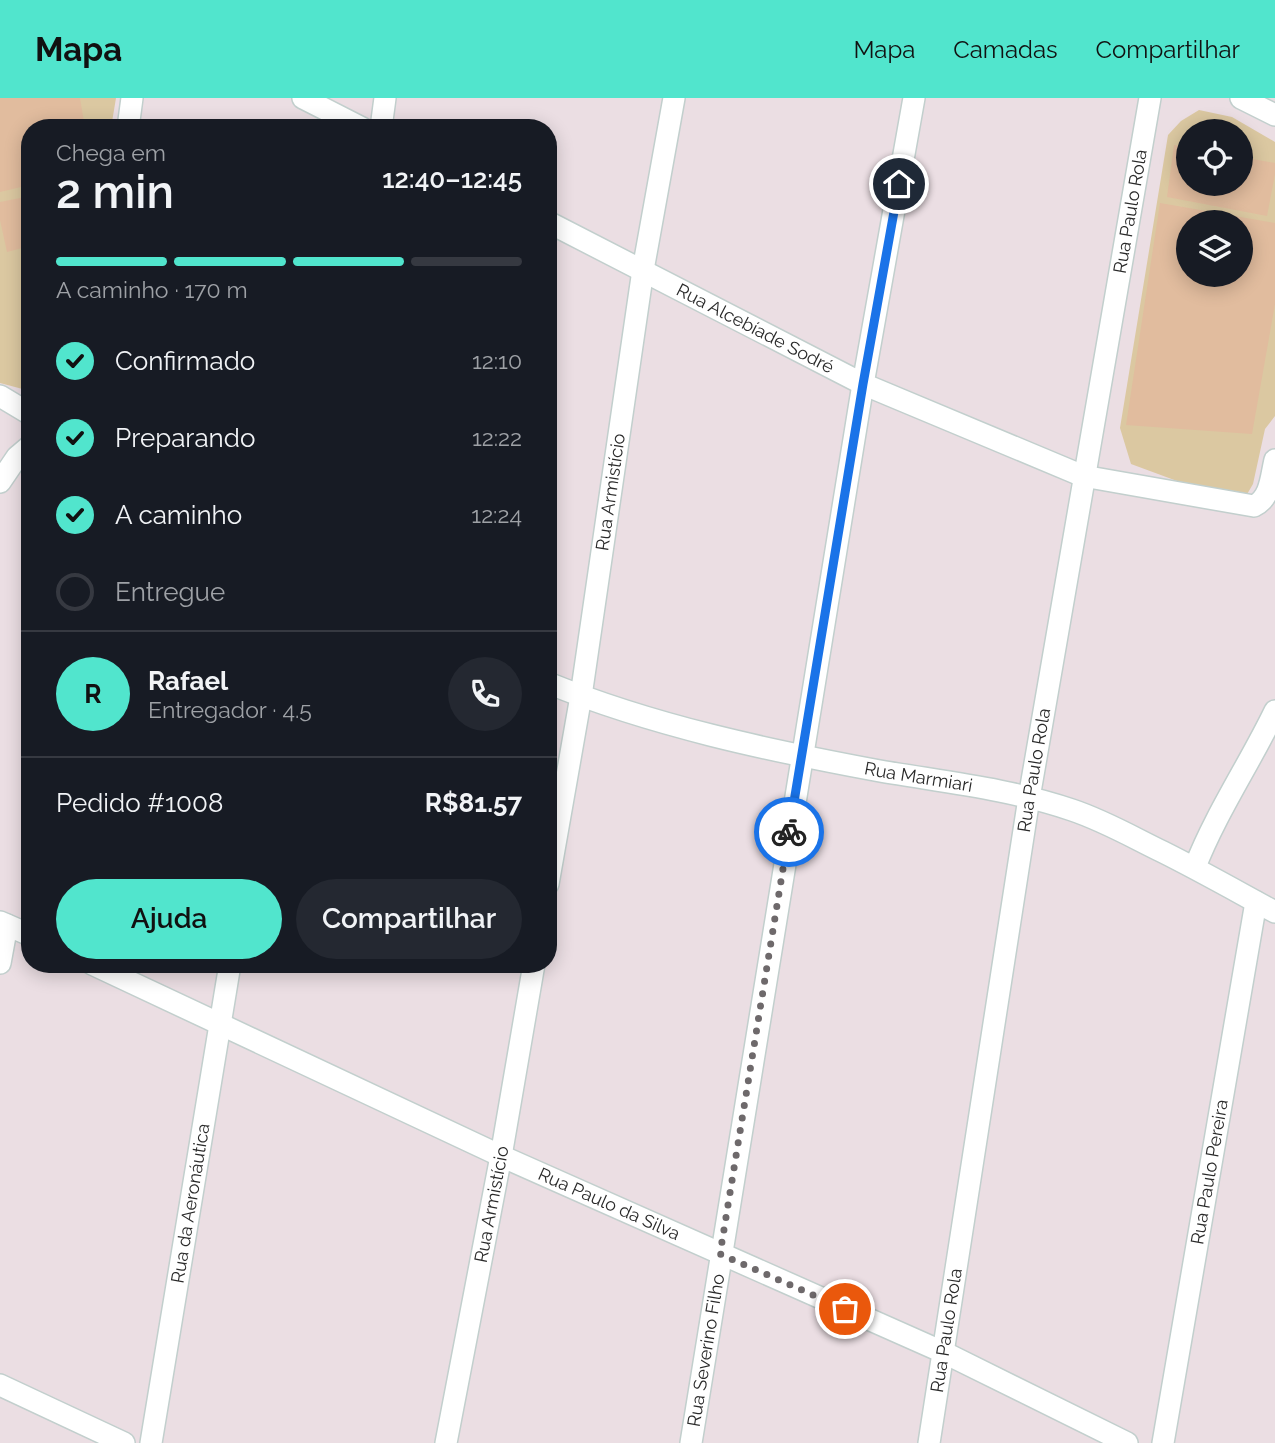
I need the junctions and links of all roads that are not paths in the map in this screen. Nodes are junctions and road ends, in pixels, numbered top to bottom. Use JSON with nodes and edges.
{"nodes":[{"id":1,"x":132,"y":98,"type":"edge"},
{"id":2,"x":303,"y":98,"type":"edge"},
{"id":3,"x":385,"y":98,"type":"edge"},
{"id":4,"x":674,"y":98,"type":"edge"},
{"id":5,"x":914,"y":98,"type":"edge"},
{"id":6,"x":1150,"y":98,"type":"edge"},
{"id":7,"x":1241,"y":98,"type":"edge"},
{"id":8,"x":1275,"y":115,"type":"edge"},
{"id":9,"x":129,"y":119,"type":"edge"},
{"id":10,"x":344,"y":119,"type":"edge"},
{"id":11,"x":382,"y":119,"type":"edge"},
{"id":12,"x":557,"y":227,"type":"edge"},
{"id":13,"x":643,"y":270,"type":"junction"},
{"id":14,"x":863,"y":384,"type":"junction"},
{"id":15,"x":0,"y":396,"type":"edge"},
{"id":16,"x":21,"y":409,"type":"edge"},
{"id":17,"x":21,"y":454,"type":"edge"},
{"id":18,"x":1275,"y":460,"type":"edge"},
{"id":19,"x":1083,"y":476,"type":"junction"},
{"id":20,"x":0,"y":482,"type":"edge"},
{"id":21,"x":557,"y":687,"type":"edge"},
{"id":22,"x":580,"y":696,"type":"junction"},
{"id":23,"x":1275,"y":711,"type":"edge"},
{"id":24,"x":802,"y":756,"type":"junction"},
{"id":25,"x":1029,"y":798,"type":"junction"},
{"id":26,"x":557,"y":831,"type":"edge"},
{"id":27,"x":1195,"y":867,"type":"junction"},
{"id":28,"x":1256,"y":902,"type":"junction"},
{"id":29,"x":1275,"y":912,"type":"edge"},
{"id":30,"x":4,"y":923,"type":"edge"},
{"id":31,"x":21,"y":931,"type":"edge"},
{"id":32,"x":0,"y":964,"type":"edge"},
{"id":33,"x":111,"y":973,"type":"edge"},
{"id":34,"x":228,"y":973,"type":"edge"},
{"id":35,"x":532,"y":973,"type":"edge"},
{"id":36,"x":219,"y":1023,"type":"junction"},
{"id":37,"x":500,"y":1156,"type":"junction"},
{"id":38,"x":720,"y":1254,"type":"junction"},
{"id":39,"x":945,"y":1353,"type":"junction"},
{"id":40,"x":0,"y":1385,"type":"edge"},
{"id":41,"x":124,"y":1443,"type":"edge"},
{"id":42,"x":151,"y":1443,"type":"edge"},
{"id":43,"x":446,"y":1443,"type":"edge"},
{"id":44,"x":691,"y":1443,"type":"edge"},
{"id":45,"x":929,"y":1443,"type":"edge"},
{"id":46,"x":1127,"y":1443,"type":"edge"},
{"id":47,"x":1163,"y":1443,"type":"edge"}],
"edges":[{"from":1,"to":9,"type":"street"},
{"from":2,"to":10,"type":"street"},
{"from":3,"to":11,"type":"street"},
{"from":4,"to":13,"type":"street","name":"Rua Armistício"},
{"from":5,"to":14,"type":"street","name":"Rua Severino Filho"},
{"from":6,"to":19,"type":"street","name":"Rua Paulo Rola"},
{"from":7,"to":8,"type":"street"},
{"from":12,"to":13,"type":"street","name":"Rua Alcebíade Sodré"},
{"from":13,"to":14,"type":"street","name":"Rua Alcebíade Sodré"},
{"from":13,"to":22,"type":"street","name":"Rua Armistício"},
{"from":14,"to":19,"type":"street","name":"Rua Alcebíade Sodré"},
{"from":14,"to":24,"type":"street","name":"Rua Severino Filho"},
{"from":15,"to":16,"type":"street"},
{"from":17,"to":20,"type":"street"},
{"from":18,"to":19,"type":"street","name":"Rua Alcebíade Sodré"},
{"from":19,"to":25,"type":"street","name":"Rua Paulo Rola"},
{"from":21,"to":22,"type":"street","name":"Rua Marmiari"},
{"from":22,"to":24,"type":"street","name":"Rua Marmiari"},
{"from":22,"to":26,"type":"street","name":"Rua Armistício"},
{"from":23,"to":27,"type":"street"},
{"from":24,"to":25,"type":"street","name":"Rua Marmiari"},
{"from":24,"to":38,"type":"street","name":"Rua Severino Filho"},
{"from":25,"to":27,"type":"street","name":"Rua Marmiari"},
{"from":25,"to":39,"type":"street","name":"Rua Paulo Rola"},
{"from":27,"to":28,"type":"street","name":"Rua Marmiari"},
{"from":28,"to":29,"type":"street","name":"Rua Marmiari"},
{"from":28,"to":47,"type":"street","name":"Rua Paulo Pereira"},
{"from":30,"to":31,"type":"street"},
{"from":30,"to":32,"type":"street"},
{"from":33,"to":36,"type":"street","name":"Rua Paulo da Silva"},
{"from":34,"to":36,"type":"street","name":"Rua da Aeronáutica"},
{"from":35,"to":37,"type":"street","name":"Rua Armistício"},
{"from":36,"to":37,"type":"street","name":"Rua Paulo da Silva"},
{"from":36,"to":42,"type":"street","name":"Rua da Aeronáutica"},
{"from":37,"to":38,"type":"street","name":"Rua Paulo da Silva"},
{"from":37,"to":43,"type":"street","name":"Rua Armistício"},
{"from":38,"to":39,"type":"street","name":"Rua Paulo da Silva"},
{"from":38,"to":44,"type":"street","name":"Rua Severino Filho"},
{"from":39,"to":45,"type":"street","name":"Rua Paulo Rola"},
{"from":39,"to":46,"type":"street","name":"Rua Paulo da Silva"},
{"from":40,"to":41,"type":"street"}]}
